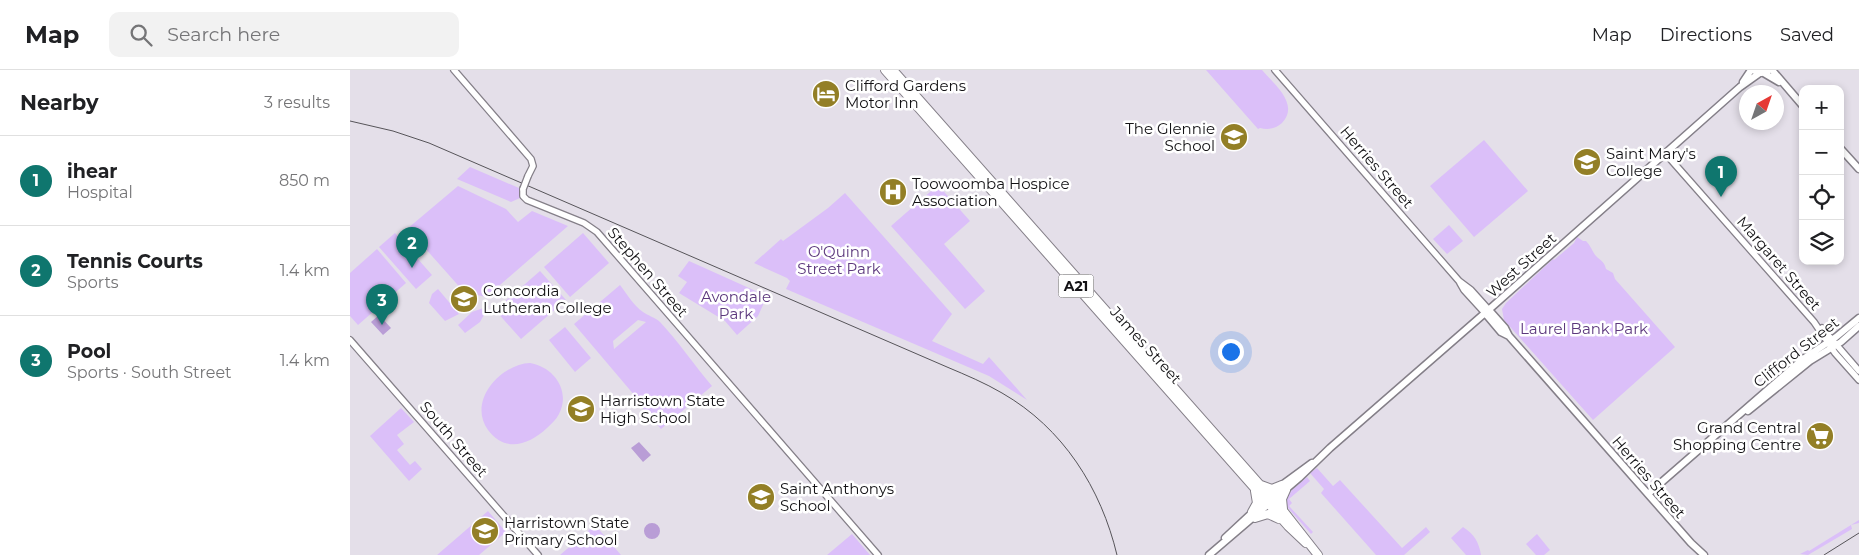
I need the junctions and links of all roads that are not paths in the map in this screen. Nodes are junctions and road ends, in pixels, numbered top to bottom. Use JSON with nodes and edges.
{"nodes":[{"id":1,"x":454,"y":70,"type":"edge"},
{"id":2,"x":885,"y":70,"type":"edge"},
{"id":3,"x":893,"y":70,"type":"edge"},
{"id":4,"x":1275,"y":70,"type":"edge"},
{"id":5,"x":1751,"y":70,"type":"edge"},
{"id":6,"x":1772,"y":70,"type":"edge"},
{"id":7,"x":1761,"y":71,"type":"edge"},
{"id":8,"x":1741,"y":85,"type":"edge"},
{"id":9,"x":1743,"y":85,"type":"edge"},
{"id":10,"x":1739,"y":88,"type":"edge"},
{"id":11,"x":1788,"y":89,"type":"junction"},
{"id":12,"x":1799,"y":101,"type":"edge"},
{"id":13,"x":1844,"y":152,"type":"edge"},
{"id":14,"x":1665,"y":154,"type":"junction"},
{"id":15,"x":1859,"y":169,"type":"edge"},
{"id":16,"x":1487,"y":312,"type":"junction"},
{"id":17,"x":1859,"y":318,"type":"edge"},
{"id":18,"x":1859,"y":326,"type":"edge"},
{"id":19,"x":350,"y":340,"type":"edge"},
{"id":20,"x":1832,"y":343,"type":"junction"},
{"id":21,"x":1859,"y":371,"type":"edge"},
{"id":22,"x":1859,"y":380,"type":"edge"},
{"id":23,"x":1727,"y":426,"type":"junction"},
{"id":24,"x":1256,"y":485,"type":"junction"},
{"id":25,"x":1284,"y":488,"type":"junction"},
{"id":26,"x":1648,"y":494,"type":"junction"},
{"id":27,"x":1269,"y":500,"type":"junction"},
{"id":28,"x":1285,"y":514,"type":"junction"},
{"id":29,"x":1253,"y":515,"type":"junction"},
{"id":30,"x":1288,"y":526,"type":"junction"},
{"id":31,"x":1691,"y":543,"type":"junction"},
{"id":32,"x":1309,"y":546,"type":"junction"},
{"id":33,"x":538,"y":555,"type":"edge"},
{"id":34,"x":878,"y":555,"type":"edge"},
{"id":35,"x":1209,"y":555,"type":"edge"},
{"id":36,"x":1318,"y":555,"type":"edge"},
{"id":37,"x":1699,"y":555,"type":"edge"},
{"id":38,"x":1704,"y":555,"type":"edge"}],
"edges":[{"from":1,"to":34,"type":"street","name":"Stephen Street","bridge":true},
{"from":2,"to":24,"type":"highway","name":"James Street","number":"A21"},
{"from":3,"to":24,"type":"highway","name":"James Street","number":"A21"},
{"from":4,"to":16,"type":"street","name":"Herries Street"},
{"from":5,"to":8,"type":"main road","name":"West Street"},
{"from":6,"to":11,"type":"main road"},
{"from":7,"to":9,"type":"main road","name":"West Street"},
{"from":7,"to":11,"type":"main road"},
{"from":10,"to":14,"type":"main road","name":"West Street"},
{"from":11,"to":12,"type":"main road"},
{"from":13,"to":15,"type":"main road"},
{"from":14,"to":16,"type":"main road","name":"West Street"},
{"from":14,"to":20,"type":"street","name":"Margaret Street"},
{"from":16,"to":25,"type":"main road","name":"West Street"},
{"from":16,"to":26,"type":"main road","name":"Herries Street"},
{"from":17,"to":20,"type":"main road","name":"Clifford Street"},
{"from":18,"to":20,"type":"main road","name":"Clifford Street"},
{"from":19,"to":33,"type":"street","name":"South Street"},
{"from":20,"to":21,"type":"street","name":"Margaret Street"},
{"from":20,"to":22,"type":"street","name":"Margaret Street"},
{"from":20,"to":23,"type":"main road","name":"Clifford Street"},
{"from":20,"to":23,"type":"main road","name":"Clifford Street"},
{"from":23,"to":26,"type":"main road","name":"Clifford Street"},
{"from":24,"to":25,"type":"highway"},
{"from":24,"to":27,"type":"highway","name":"James Street","number":"A21"},
{"from":24,"to":29,"type":"highway"},
{"from":25,"to":27,"type":"main road","name":"West Street"},
{"from":25,"to":28,"type":"highway"},
{"from":26,"to":31,"type":"main road","name":"Herries Street"},
{"from":27,"to":28,"type":"highway","name":"James Street","number":"A21"},
{"from":27,"to":29,"type":"main road","name":"West Street"},
{"from":27,"to":30,"type":"highway","name":"James Street","number":"A21"},
{"from":28,"to":32,"type":"highway","name":"James Street","number":"A21"},
{"from":29,"to":30,"type":"highway"},
{"from":29,"to":35,"type":"main road","name":"West Street"},
{"from":30,"to":32,"type":"highway","name":"James Street","number":"A21"},
{"from":31,"to":37,"type":"main road","name":"Herries Street"},
{"from":31,"to":38,"type":"main road","name":"Herries Street"},
{"from":32,"to":36,"type":"highway","name":"James Street","number":"A21"}]}
